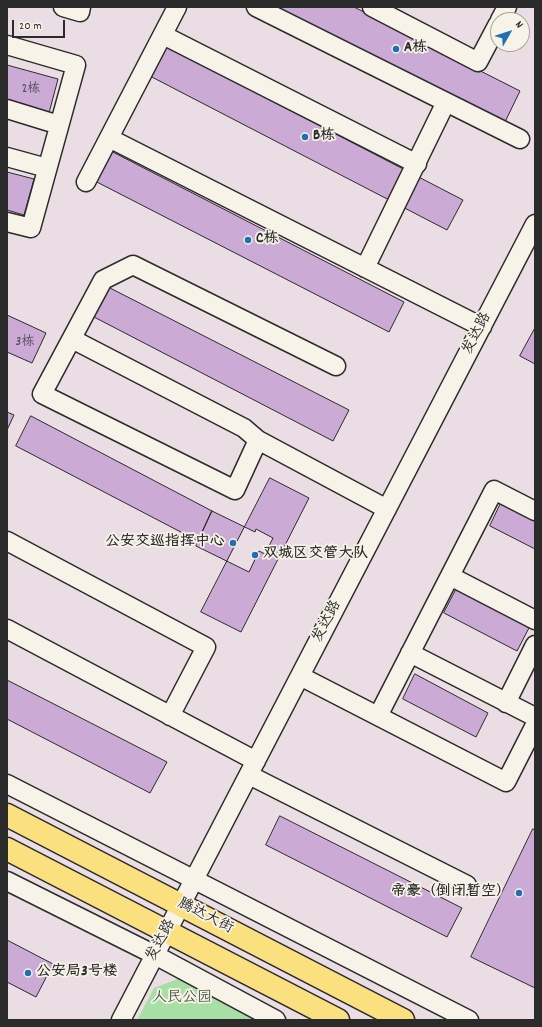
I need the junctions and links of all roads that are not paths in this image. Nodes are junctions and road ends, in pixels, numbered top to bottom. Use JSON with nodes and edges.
{"nodes":[{"id":1,"x":63,"y":7,"type":"edge"},
{"id":2,"x":81,"y":7,"type":"edge"},
{"id":3,"x":177,"y":7,"type":"edge"},
{"id":4,"x":256,"y":7,"type":"edge"},
{"id":5,"x":372,"y":7,"type":"edge"},
{"id":6,"x":163,"y":35,"type":"junction"},
{"id":7,"x":490,"y":39,"type":"edge"},
{"id":8,"x":7,"y":46,"type":"edge"},
{"id":9,"x":446,"y":102,"type":"junction"},
{"id":10,"x":7,"y":110,"type":"edge"},
{"id":11,"x":59,"y":125,"type":"junction"},
{"id":12,"x":109,"y":138,"type":"junction"},
{"id":13,"x":520,"y":139,"type":"dead end"},
{"id":14,"x":7,"y":157,"type":"edge"},
{"id":15,"x":417,"y":164,"type":"junction"},
{"id":16,"x":47,"y":168,"type":"junction"},
{"id":17,"x":86,"y":182,"type":"dead end"},
{"id":18,"x":7,"y":222,"type":"edge"},
{"id":19,"x":535,"y":224,"type":"edge"},
{"id":20,"x":365,"y":268,"type":"junction"},
{"id":21,"x":482,"y":327,"type":"junction"},
{"id":22,"x":72,"y":339,"type":"junction"},
{"id":23,"x":336,"y":366,"type":"dead end"},
{"id":24,"x":258,"y":440,"type":"junction"},
{"id":25,"x":387,"y":509,"type":"junction"},
{"id":26,"x":535,"y":510,"type":"edge"},
{"id":27,"x":7,"y":541,"type":"edge"},
{"id":28,"x":450,"y":576,"type":"junction"},
{"id":29,"x":535,"y":620,"type":"edge"},
{"id":30,"x":7,"y":630,"type":"edge"},
{"id":31,"x":535,"y":646,"type":"edge"},
{"id":32,"x":410,"y":653,"type":"junction"},
{"id":33,"x":300,"y":676,"type":"junction"},
{"id":34,"x":506,"y":703,"type":"junction"},
{"id":35,"x":170,"y":716,"type":"junction"},
{"id":36,"x":378,"y":716,"type":"junction"},
{"id":37,"x":535,"y":717,"type":"edge"},
{"id":38,"x":535,"y":725,"type":"edge"},
{"id":39,"x":252,"y":768,"type":"junction"},
{"id":40,"x":7,"y":784,"type":"edge"},
{"id":41,"x":7,"y":815,"type":"edge"},
{"id":42,"x":7,"y":849,"type":"edge"},
{"id":43,"x":195,"y":879,"type":"junction"},
{"id":44,"x":7,"y":881,"type":"edge"},
{"id":45,"x":467,"y":885,"type":"dead end"},
{"id":46,"x":181,"y":905,"type":"junction"},
{"id":47,"x":168,"y":931,"type":"junction"},
{"id":48,"x":154,"y":955,"type":"junction"},
{"id":49,"x":121,"y":1020,"type":"edge"},
{"id":50,"x":276,"y":1020,"type":"edge"},
{"id":51,"x":338,"y":1020,"type":"edge"},
{"id":52,"x":403,"y":1020,"type":"edge"},
{"id":53,"x":469,"y":1020,"type":"edge"}],
"edges":[{"from":1,"to":2,"type":"street"},
{"from":3,"to":6,"type":"street"},
{"from":4,"to":9,"type":"street"},
{"from":5,"to":7,"type":"street"},
{"from":6,"to":12,"type":"street"},
{"from":6,"to":15,"type":"street"},
{"from":8,"to":11,"type":"street"},
{"from":9,"to":13,"type":"street"},
{"from":9,"to":15,"type":"street"},
{"from":10,"to":11,"type":"street"},
{"from":11,"to":16,"type":"street"},
{"from":12,"to":17,"type":"street"},
{"from":12,"to":20,"type":"street"},
{"from":14,"to":16,"type":"street"},
{"from":15,"to":20,"type":"street"},
{"from":16,"to":18,"type":"street"},
{"from":19,"to":21,"type":"street","name":"发达路"},
{"from":20,"to":21,"type":"street"},
{"from":21,"to":25,"type":"street","name":"发达路"},
{"from":22,"to":23,"type":"street"},
{"from":22,"to":24,"type":"street"},
{"from":22,"to":24,"type":"street"},
{"from":24,"to":25,"type":"street"},
{"from":25,"to":33,"type":"street","name":"发达路"},
{"from":26,"to":28,"type":"street"},
{"from":27,"to":35,"type":"street"},
{"from":28,"to":29,"type":"street"},
{"from":28,"to":32,"type":"street"},
{"from":30,"to":35,"type":"street"},
{"from":31,"to":34,"type":"street"},
{"from":32,"to":34,"type":"street"},
{"from":32,"to":36,"type":"street"},
{"from":33,"to":36,"type":"street"},
{"from":33,"to":39,"type":"street","name":"发达路"},
{"from":34,"to":37,"type":"street"},
{"from":35,"to":39,"type":"street"},
{"from":36,"to":38,"type":"street"},
{"from":39,"to":43,"type":"street","name":"发达路"},
{"from":39,"to":45,"type":"street"},
{"from":40,"to":43,"type":"street"},
{"from":41,"to":46,"type":"main road","name":"腾达大街"},
{"from":42,"to":47,"type":"main road","name":"腾达大街"},
{"from":43,"to":46,"type":"street","name":"发达路"},
{"from":43,"to":53,"type":"street"},
{"from":44,"to":48,"type":"street"},
{"from":46,"to":47,"type":"street","name":"发达路"},
{"from":46,"to":52,"type":"main road","name":"腾达大街"},
{"from":47,"to":48,"type":"street","name":"发达路"},
{"from":47,"to":51,"type":"main road","name":"腾达大街"},
{"from":48,"to":49,"type":"street","name":"发达路"},
{"from":48,"to":50,"type":"street"}]}
